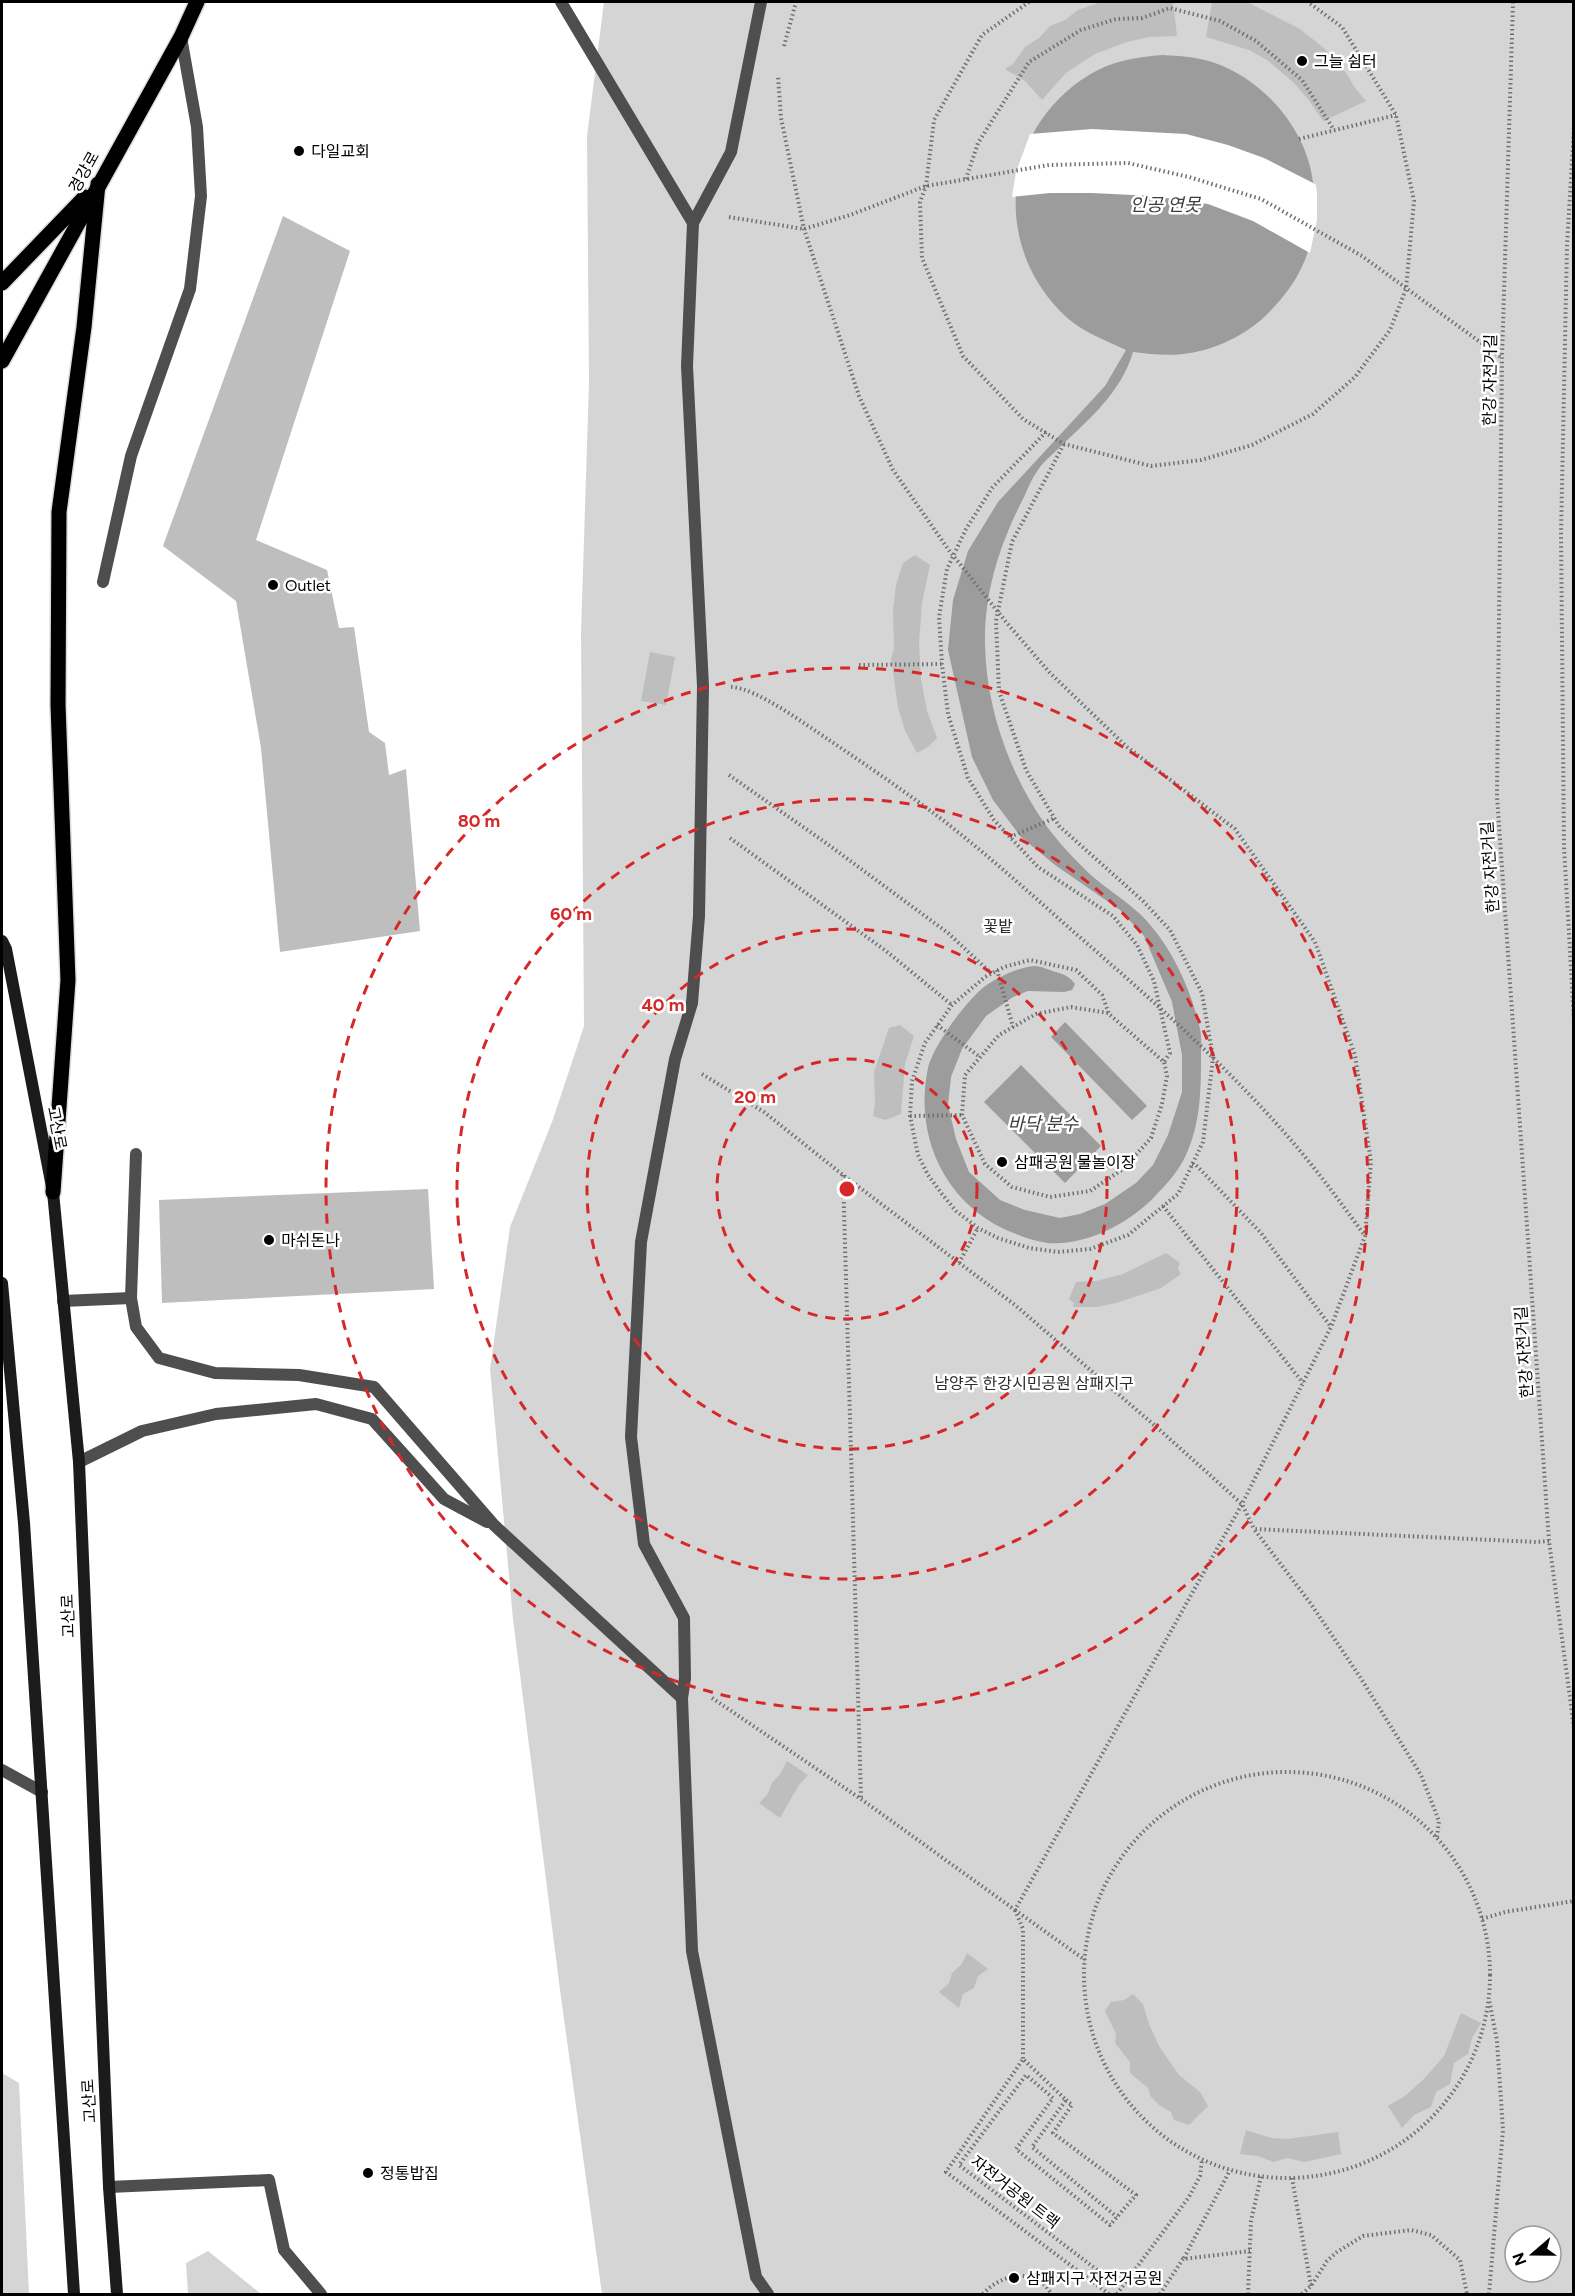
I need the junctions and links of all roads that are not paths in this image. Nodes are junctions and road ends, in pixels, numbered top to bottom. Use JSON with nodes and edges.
{"nodes":[{"id":1,"x":197,"y":2,"type":"edge"},
{"id":2,"x":561,"y":2,"type":"edge"},
{"id":3,"x":760,"y":2,"type":"edge"},
{"id":4,"x":181,"y":37,"type":"junction"},
{"id":5,"x":98,"y":184,"type":"junction"},
{"id":6,"x":693,"y":223,"type":"junction"},
{"id":7,"x":2,"y":282,"type":"edge"},
{"id":8,"x":2,"y":361,"type":"edge"},
{"id":9,"x":103,"y":582,"type":"dead end"},
{"id":10,"x":2,"y":941,"type":"edge"},
{"id":11,"x":136,"y":1154,"type":"dead end"},
{"id":12,"x":53,"y":1192,"type":"junction"},
{"id":13,"x":2,"y":1283,"type":"edge"},
{"id":14,"x":131,"y":1298,"type":"junction"},
{"id":15,"x":63,"y":1301,"type":"junction"},
{"id":16,"x":6,"y":1375,"type":"edge"},
{"id":17,"x":78,"y":1461,"type":"junction"},
{"id":18,"x":494,"y":1525,"type":"junction"},
{"id":19,"x":682,"y":1698,"type":"junction"},
{"id":20,"x":2,"y":1770,"type":"edge"},
{"id":21,"x":42,"y":1792,"type":"junction"},
{"id":22,"x":109,"y":2187,"type":"junction"},
{"id":23,"x":74,"y":2295,"type":"edge"},
{"id":24,"x":117,"y":2295,"type":"edge"},
{"id":25,"x":321,"y":2295,"type":"edge"},
{"id":26,"x":768,"y":2295,"type":"edge"}],
"edges":[{"from":1,"to":4,"type":"main road","name":"경강로"},
{"from":2,"to":6,"type":"street"},
{"from":3,"to":6,"type":"street"},
{"from":4,"to":5,"type":"main road","name":"경강로"},
{"from":4,"to":9,"type":"street"},
{"from":5,"to":7,"type":"main road"},
{"from":5,"to":8,"type":"main road","name":"경강로"},
{"from":5,"to":12,"type":"main road"},
{"from":6,"to":19,"type":"street"},
{"from":10,"to":12,"type":"street","name":"고산로"},
{"from":11,"to":14,"type":"street"},
{"from":12,"to":15,"type":"street","name":"고산로"},
{"from":13,"to":16,"type":"street","name":"고산로"},
{"from":14,"to":15,"type":"street"},
{"from":14,"to":18,"type":"street"},
{"from":15,"to":17,"type":"street","name":"고산로"},
{"from":16,"to":21,"type":"street","name":"고산로"},
{"from":17,"to":18,"type":"street"},
{"from":17,"to":22,"type":"street","name":"고산로"},
{"from":18,"to":19,"type":"street"},
{"from":19,"to":26,"type":"street"},
{"from":20,"to":21,"type":"street"},
{"from":21,"to":23,"type":"street","name":"고산로"},
{"from":22,"to":24,"type":"street","name":"고산로"},
{"from":22,"to":25,"type":"street"}]}
